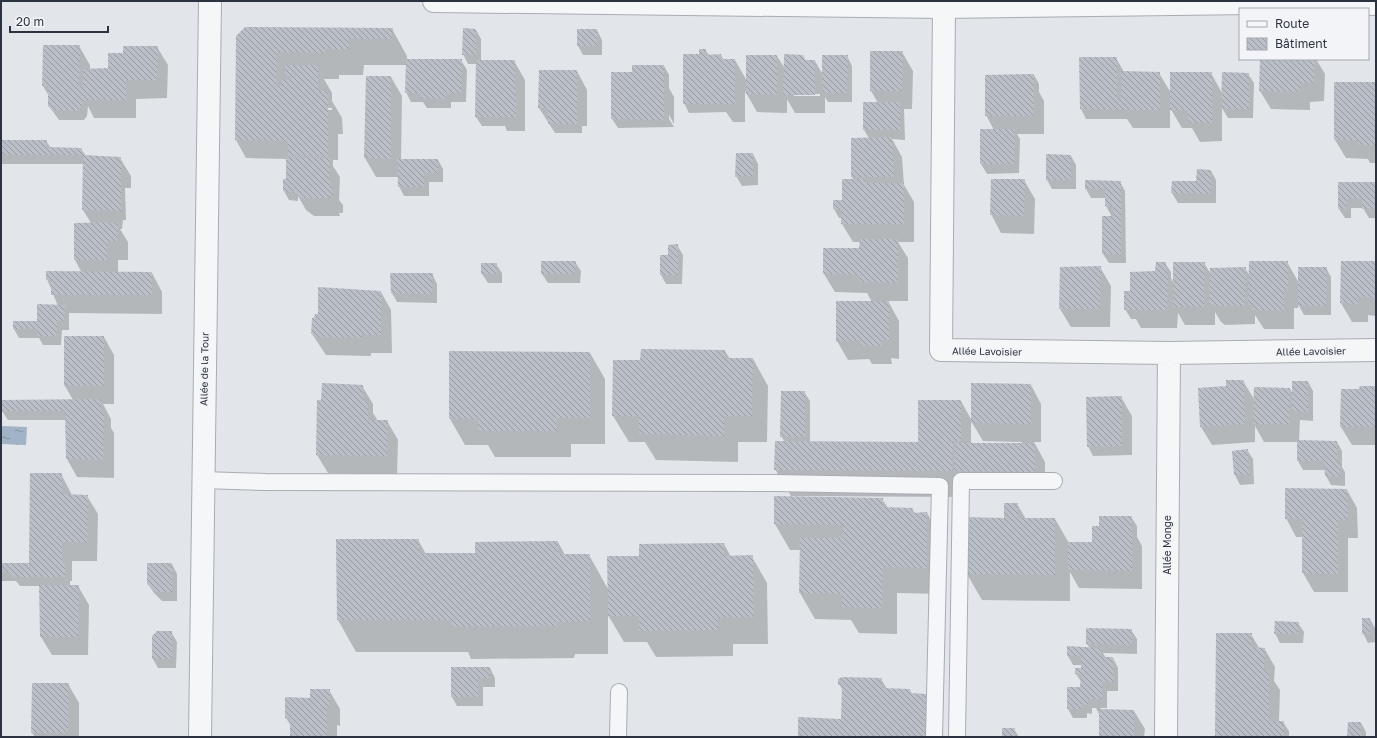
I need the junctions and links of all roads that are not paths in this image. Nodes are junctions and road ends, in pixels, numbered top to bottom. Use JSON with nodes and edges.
{"nodes":[{"id":1,"x":210,"y":1,"type":"edge"},
{"id":2,"x":434,"y":1,"type":"edge"},
{"id":3,"x":1320,"y":2,"type":"edge"},
{"id":4,"x":741,"y":3,"type":"edge"},
{"id":5,"x":1376,"y":4,"type":"edge"},
{"id":6,"x":944,"y":7,"type":"junction"},
{"id":7,"x":1376,"y":350,"type":"edge"},
{"id":8,"x":1169,"y":353,"type":"junction"},
{"id":9,"x":202,"y":480,"type":"junction"},
{"id":10,"x":1054,"y":481,"type":"dead end"},
{"id":11,"x":618,"y":692,"type":"dead end"},
{"id":12,"x":200,"y":737,"type":"edge"},
{"id":13,"x":618,"y":737,"type":"edge"},
{"id":14,"x":934,"y":737,"type":"edge"},
{"id":15,"x":957,"y":737,"type":"edge"},
{"id":16,"x":1166,"y":737,"type":"edge"}],
"edges":[{"from":1,"to":9,"type":"street","name":"Allée de la Tour"},
{"from":2,"to":4,"type":"street"},
{"from":3,"to":5,"type":"street"},
{"from":3,"to":6,"type":"street"},
{"from":4,"to":6,"type":"street"},
{"from":6,"to":8,"type":"street","name":"Allée Lavoisier"},
{"from":7,"to":8,"type":"street","name":"Allée Lavoisier"},
{"from":8,"to":16,"type":"street","name":"Allée Monge"},
{"from":9,"to":12,"type":"street","name":"Allée de la Tour"},
{"from":9,"to":14,"type":"lane"},
{"from":10,"to":15,"type":"lane"},
{"from":11,"to":13,"type":"lane"}]}
